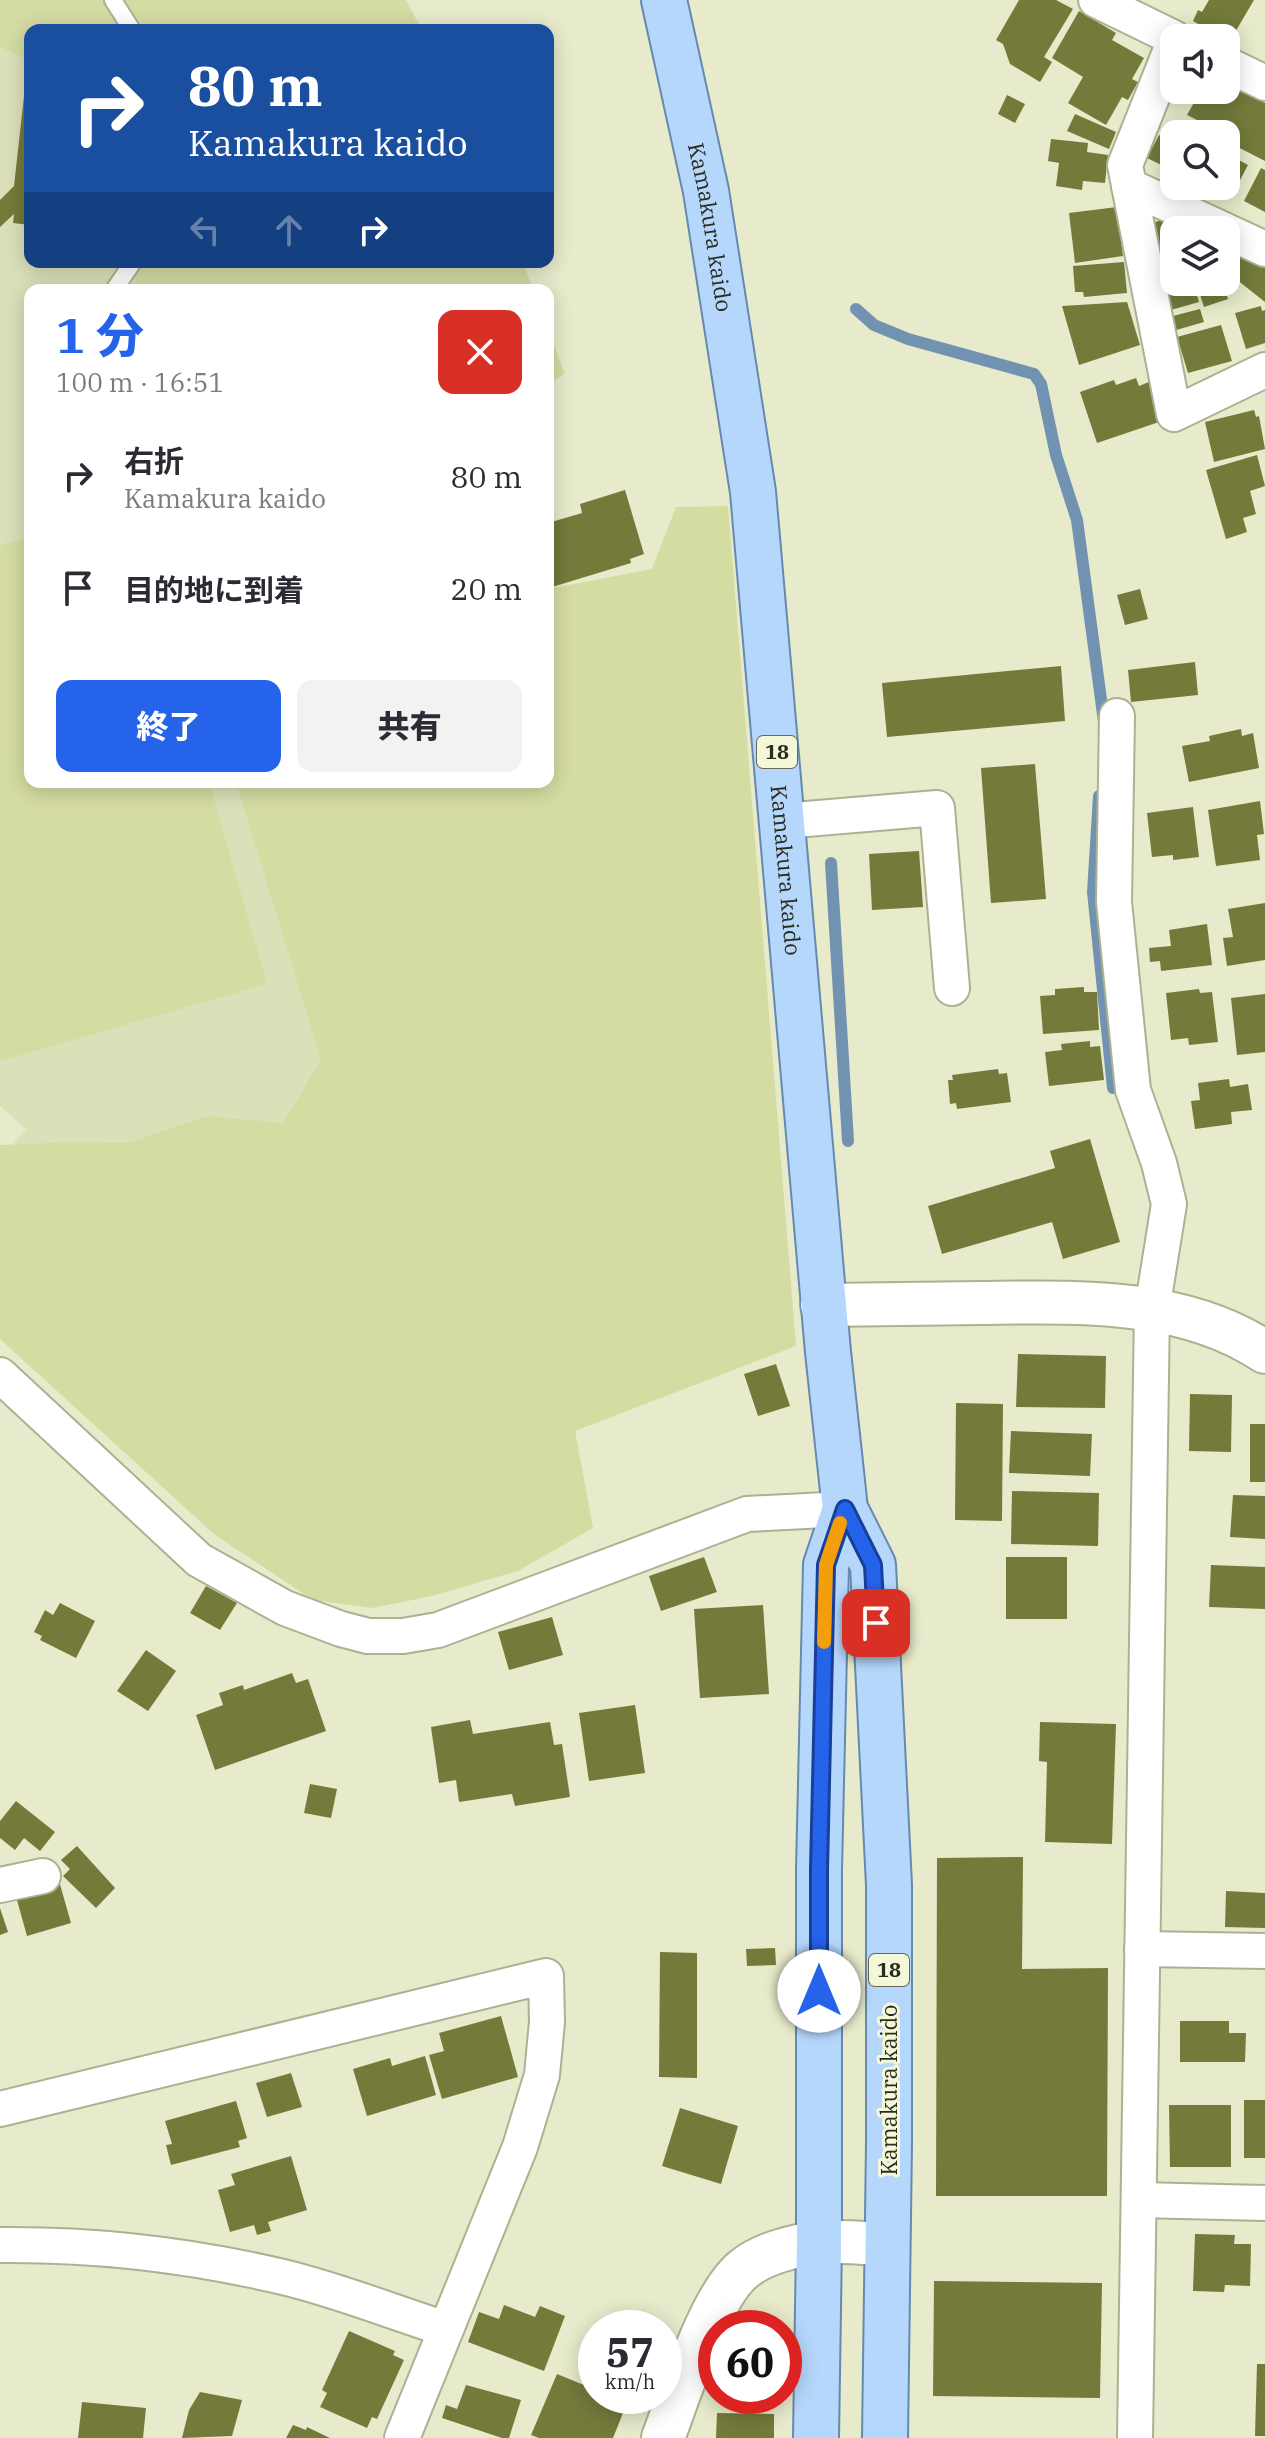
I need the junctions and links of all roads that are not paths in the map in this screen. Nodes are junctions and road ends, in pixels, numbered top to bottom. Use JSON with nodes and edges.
{"nodes":[{"id":1,"x":113,"y":0,"type":"edge"},
{"id":2,"x":664,"y":0,"type":"edge"},
{"id":3,"x":1096,"y":0,"type":"edge"},
{"id":4,"x":128,"y":24,"type":"edge"},
{"id":5,"x":1160,"y":33,"type":"edge"},
{"id":6,"x":1240,"y":71,"type":"edge"},
{"id":7,"x":1160,"y":76,"type":"edge"},
{"id":8,"x":1265,"y":83,"type":"edge"},
{"id":9,"x":1129,"y":186,"type":"junction"},
{"id":10,"x":1194,"y":216,"type":"edge"},
{"id":11,"x":1240,"y":237,"type":"edge"},
{"id":12,"x":1265,"y":249,"type":"edge"},
{"id":13,"x":1265,"y":370,"type":"edge"},
{"id":14,"x":1117,"y":716,"type":"dead end"},
{"id":15,"x":783,"y":821,"type":"junction"},
{"id":16,"x":952,"y":988,"type":"dead end"},
{"id":17,"x":822,"y":1305,"type":"junction"},
{"id":18,"x":1152,"y":1310,"type":"junction"},
{"id":19,"x":1265,"y":1352,"type":"edge"},
{"id":20,"x":0,"y":1375,"type":"edge"},
{"id":21,"x":845,"y":1509,"type":"junction"},
{"id":22,"x":43,"y":1876,"type":"dead end"},
{"id":23,"x":3,"y":1881,"type":"edge"},
{"id":24,"x":1142,"y":1949,"type":"junction"},
{"id":25,"x":1265,"y":1951,"type":"edge"},
{"id":26,"x":0,"y":2109,"type":"edge"},
{"id":27,"x":1139,"y":2200,"type":"junction"},
{"id":28,"x":1265,"y":2203,"type":"edge"},
{"id":29,"x":819,"y":2243,"type":"junction"},
{"id":30,"x":888,"y":2244,"type":"junction"},
{"id":31,"x":0,"y":2245,"type":"edge"},
{"id":32,"x":446,"y":2329,"type":"junction"},
{"id":33,"x":402,"y":2438,"type":"edge"},
{"id":34,"x":663,"y":2438,"type":"edge"},
{"id":35,"x":816,"y":2438,"type":"edge"},
{"id":36,"x":885,"y":2438,"type":"edge"},
{"id":37,"x":1135,"y":2438,"type":"edge"}],
"edges":[{"from":1,"to":4,"type":"lane"},
{"from":2,"to":15,"type":"main road","name":"Kamakura kaido","number":"18"},
{"from":3,"to":5,"type":"street"},
{"from":6,"to":8,"type":"street"},
{"from":7,"to":9,"type":"street"},
{"from":9,"to":10,"type":"street"},
{"from":9,"to":13,"type":"street"},
{"from":11,"to":12,"type":"street"},
{"from":14,"to":18,"type":"street"},
{"from":15,"to":16,"type":"street"},
{"from":15,"to":17,"type":"main road","name":"Kamakura kaido","number":"18"},
{"from":17,"to":18,"type":"street"},
{"from":17,"to":21,"type":"main road","name":"Kamakura kaido","number":"18"},
{"from":18,"to":19,"type":"street"},
{"from":18,"to":24,"type":"street"},
{"from":20,"to":21,"type":"street"},
{"from":21,"to":29,"type":"main road","name":"Kamakura kaido","number":"18"},
{"from":21,"to":30,"type":"main road","name":"Kamakura kaido","number":"18"},
{"from":22,"to":23,"type":"street"},
{"from":24,"to":25,"type":"street"},
{"from":24,"to":27,"type":"street"},
{"from":26,"to":32,"type":"street"},
{"from":27,"to":28,"type":"street"},
{"from":27,"to":37,"type":"street"},
{"from":29,"to":30,"type":"street"},
{"from":29,"to":34,"type":"street"},
{"from":29,"to":35,"type":"main road","name":"Kamakura kaido","number":"18"},
{"from":30,"to":36,"type":"main road","name":"Kamakura kaido","number":"18"},
{"from":31,"to":32,"type":"street"},
{"from":32,"to":33,"type":"street"}]}
